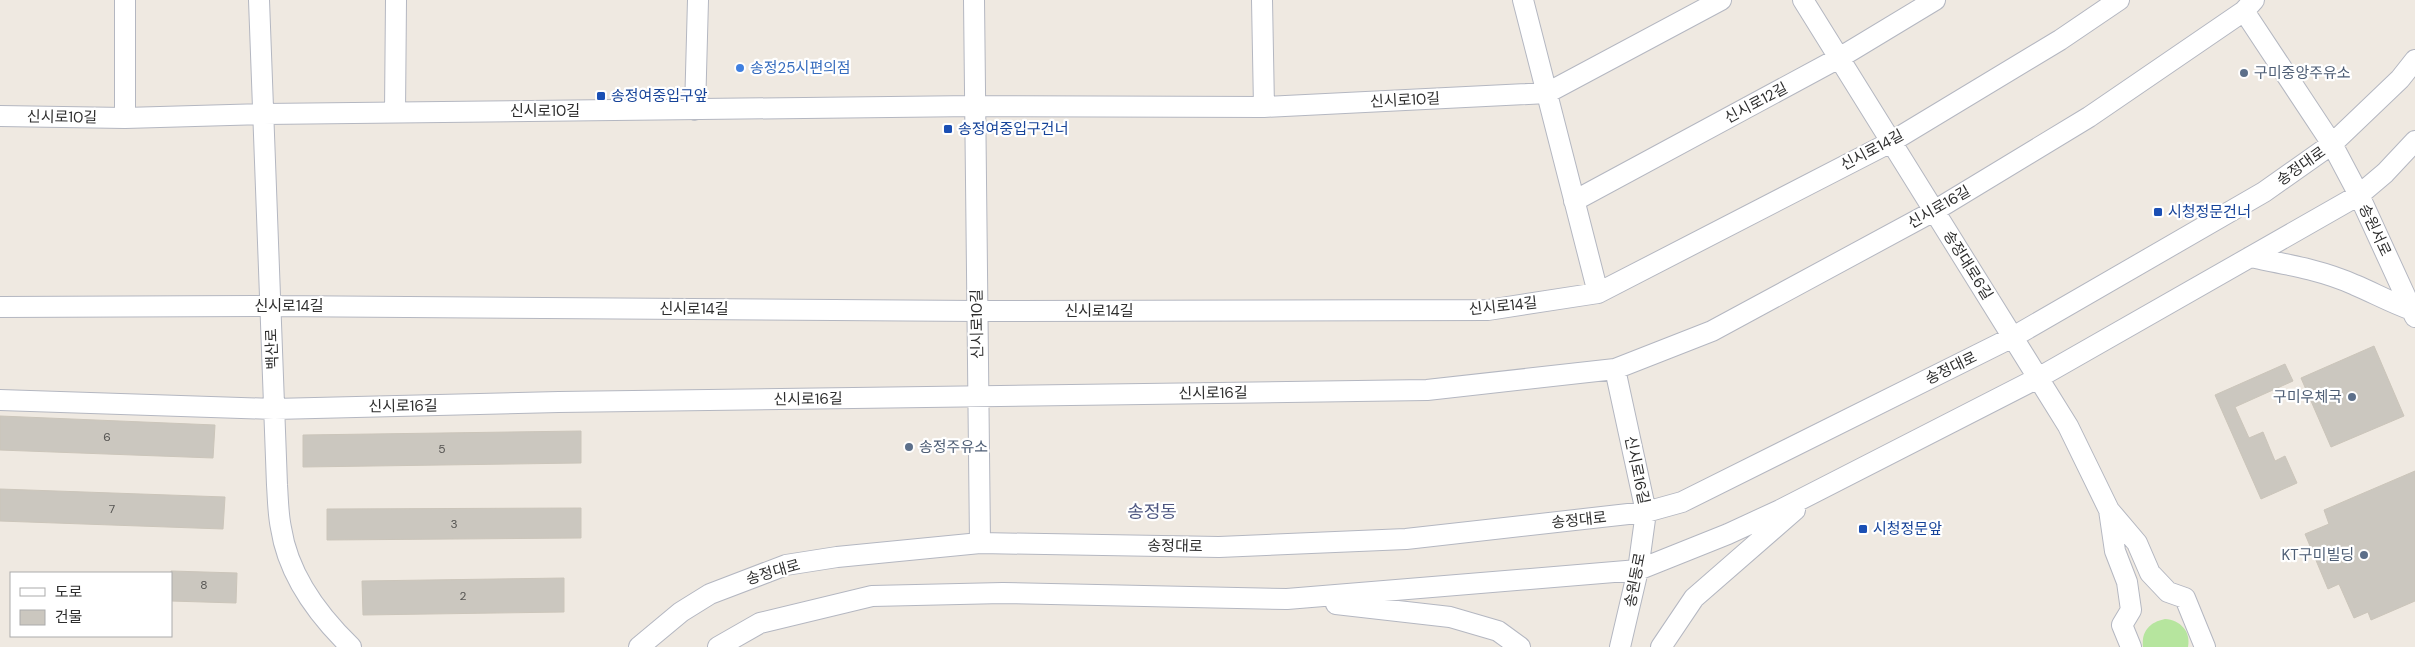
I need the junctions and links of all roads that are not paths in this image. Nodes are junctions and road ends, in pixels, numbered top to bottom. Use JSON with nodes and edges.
{"nodes":[{"id":1,"x":125,"y":0,"type":"edge"},
{"id":2,"x":260,"y":0,"type":"edge"},
{"id":3,"x":396,"y":0,"type":"edge"},
{"id":4,"x":698,"y":0,"type":"edge"},
{"id":5,"x":974,"y":0,"type":"edge"},
{"id":6,"x":1262,"y":0,"type":"edge"},
{"id":7,"x":1523,"y":0,"type":"edge"},
{"id":8,"x":1721,"y":0,"type":"edge"},
{"id":9,"x":1802,"y":0,"type":"edge"},
{"id":10,"x":1935,"y":0,"type":"edge"},
{"id":11,"x":2119,"y":0,"type":"edge"},
{"id":12,"x":2249,"y":6,"type":"edge"},
{"id":13,"x":1839,"y":58,"type":"junction"},
{"id":14,"x":2415,"y":60,"type":"edge"},
{"id":15,"x":1547,"y":94,"type":"junction"},
{"id":16,"x":975,"y":106,"type":"junction"},
{"id":17,"x":1264,"y":107,"type":"junction"},
{"id":18,"x":695,"y":110,"type":"junction"},
{"id":19,"x":395,"y":112,"type":"junction"},
{"id":20,"x":264,"y":114,"type":"junction"},
{"id":21,"x":0,"y":116,"type":"edge"},
{"id":22,"x":125,"y":118,"type":"junction"},
{"id":23,"x":2415,"y":141,"type":"edge"},
{"id":24,"x":1891,"y":142,"type":"junction"},
{"id":25,"x":2332,"y":144,"type":"junction"},
{"id":26,"x":2359,"y":194,"type":"junction"},
{"id":27,"x":1574,"y":202,"type":"junction"},
{"id":28,"x":1934,"y":210,"type":"junction"},
{"id":29,"x":2250,"y":256,"type":"junction"},
{"id":30,"x":1598,"y":293,"type":"junction"},
{"id":31,"x":270,"y":306,"type":"junction"},
{"id":32,"x":2414,"y":306,"type":"edge"},
{"id":33,"x":0,"y":307,"type":"edge"},
{"id":34,"x":977,"y":311,"type":"junction"},
{"id":35,"x":2013,"y":337,"type":"junction"},
{"id":36,"x":1615,"y":370,"type":"junction"},
{"id":37,"x":2038,"y":378,"type":"junction"},
{"id":38,"x":978,"y":397,"type":"junction"},
{"id":39,"x":0,"y":400,"type":"edge"},
{"id":40,"x":274,"y":409,"type":"junction"},
{"id":41,"x":1817,"y":492,"type":"junction"},
{"id":42,"x":2109,"y":510,"type":"junction"},
{"id":43,"x":1646,"y":512,"type":"junction"},
{"id":44,"x":980,"y":543,"type":"junction"},
{"id":45,"x":1638,"y":570,"type":"junction"},
{"id":46,"x":1286,"y":599,"type":"junction"},
{"id":47,"x":2203,"y":643,"type":"edge"},
{"id":48,"x":351,"y":647,"type":"edge"},
{"id":49,"x":638,"y":647,"type":"edge"},
{"id":50,"x":718,"y":647,"type":"edge"},
{"id":51,"x":1520,"y":647,"type":"edge"},
{"id":52,"x":1620,"y":647,"type":"edge"},
{"id":53,"x":1661,"y":647,"type":"edge"},
{"id":54,"x":2131,"y":647,"type":"edge"}],
"edges":[{"from":1,"to":22,"type":"street"},
{"from":2,"to":20,"type":"street","name":"백산로"},
{"from":3,"to":19,"type":"street"},
{"from":4,"to":18,"type":"street"},
{"from":5,"to":16,"type":"street","name":"신시로10길"},
{"from":6,"to":17,"type":"street"},
{"from":7,"to":15,"type":"street"},
{"from":8,"to":15,"type":"street","name":"신시로10길"},
{"from":9,"to":13,"type":"street","name":"송정대로6길"},
{"from":10,"to":13,"type":"street","name":"신시로12길"},
{"from":11,"to":24,"type":"street","name":"신시로14길"},
{"from":12,"to":25,"type":"street","name":"신시로16길"},
{"from":12,"to":28,"type":"street","name":"신시로16길"},
{"from":13,"to":24,"type":"street","name":"송정대로6길"},
{"from":13,"to":27,"type":"street","name":"신시로12길"},
{"from":14,"to":25,"type":"street","name":"송정대로"},
{"from":15,"to":17,"type":"street","name":"신시로10길"},
{"from":15,"to":27,"type":"street"},
{"from":16,"to":17,"type":"street","name":"신시로10길"},
{"from":16,"to":18,"type":"street","name":"신시로10길"},
{"from":16,"to":34,"type":"street","name":"신시로10길"},
{"from":18,"to":19,"type":"street","name":"신시로10길"},
{"from":19,"to":20,"type":"street","name":"신시로10길"},
{"from":20,"to":22,"type":"street","name":"신시로10길"},
{"from":20,"to":31,"type":"street","name":"백산로"},
{"from":21,"to":22,"type":"street","name":"신시로10길"},
{"from":23,"to":26,"type":"street"},
{"from":24,"to":28,"type":"street","name":"송정대로6길"},
{"from":24,"to":30,"type":"street","name":"신시로14길"},
{"from":25,"to":26,"type":"street","name":"송원서로"},
{"from":25,"to":35,"type":"street","name":"송정대로"},
{"from":26,"to":29,"type":"street"},
{"from":26,"to":32,"type":"street","name":"송원서로"},
{"from":27,"to":30,"type":"street"},
{"from":28,"to":35,"type":"street","name":"송정대로6길"},
{"from":28,"to":36,"type":"street","name":"신시로16길"},
{"from":29,"to":32,"type":"street"},
{"from":29,"to":37,"type":"street"},
{"from":30,"to":34,"type":"street","name":"신시로14길"},
{"from":31,"to":33,"type":"street","name":"신시로14길"},
{"from":31,"to":34,"type":"street","name":"신시로14길"},
{"from":31,"to":40,"type":"street","name":"백산로"},
{"from":34,"to":38,"type":"street","name":"신시로10길"},
{"from":35,"to":37,"type":"street","name":"송정대로6길"},
{"from":35,"to":43,"type":"street","name":"송정대로"},
{"from":36,"to":38,"type":"street","name":"신시로16길"},
{"from":36,"to":43,"type":"street","name":"신시로16길"},
{"from":37,"to":41,"type":"street"},
{"from":37,"to":42,"type":"street","name":"송정대로6길"},
{"from":38,"to":40,"type":"street","name":"신시로16길"},
{"from":38,"to":44,"type":"street","name":"신시로10길"},
{"from":39,"to":40,"type":"street","name":"신시로16길"},
{"from":40,"to":48,"type":"street","name":"백산로"},
{"from":41,"to":45,"type":"street"},
{"from":41,"to":53,"type":"street"},
{"from":42,"to":47,"type":"street"},
{"from":42,"to":54,"type":"street"},
{"from":43,"to":44,"type":"street","name":"송정대로"},
{"from":43,"to":45,"type":"street","name":"송원동로"},
{"from":44,"to":49,"type":"street","name":"송정대로"},
{"from":45,"to":46,"type":"street"},
{"from":45,"to":52,"type":"street","name":"송원동로"},
{"from":46,"to":50,"type":"street"},
{"from":46,"to":51,"type":"street"}]}
